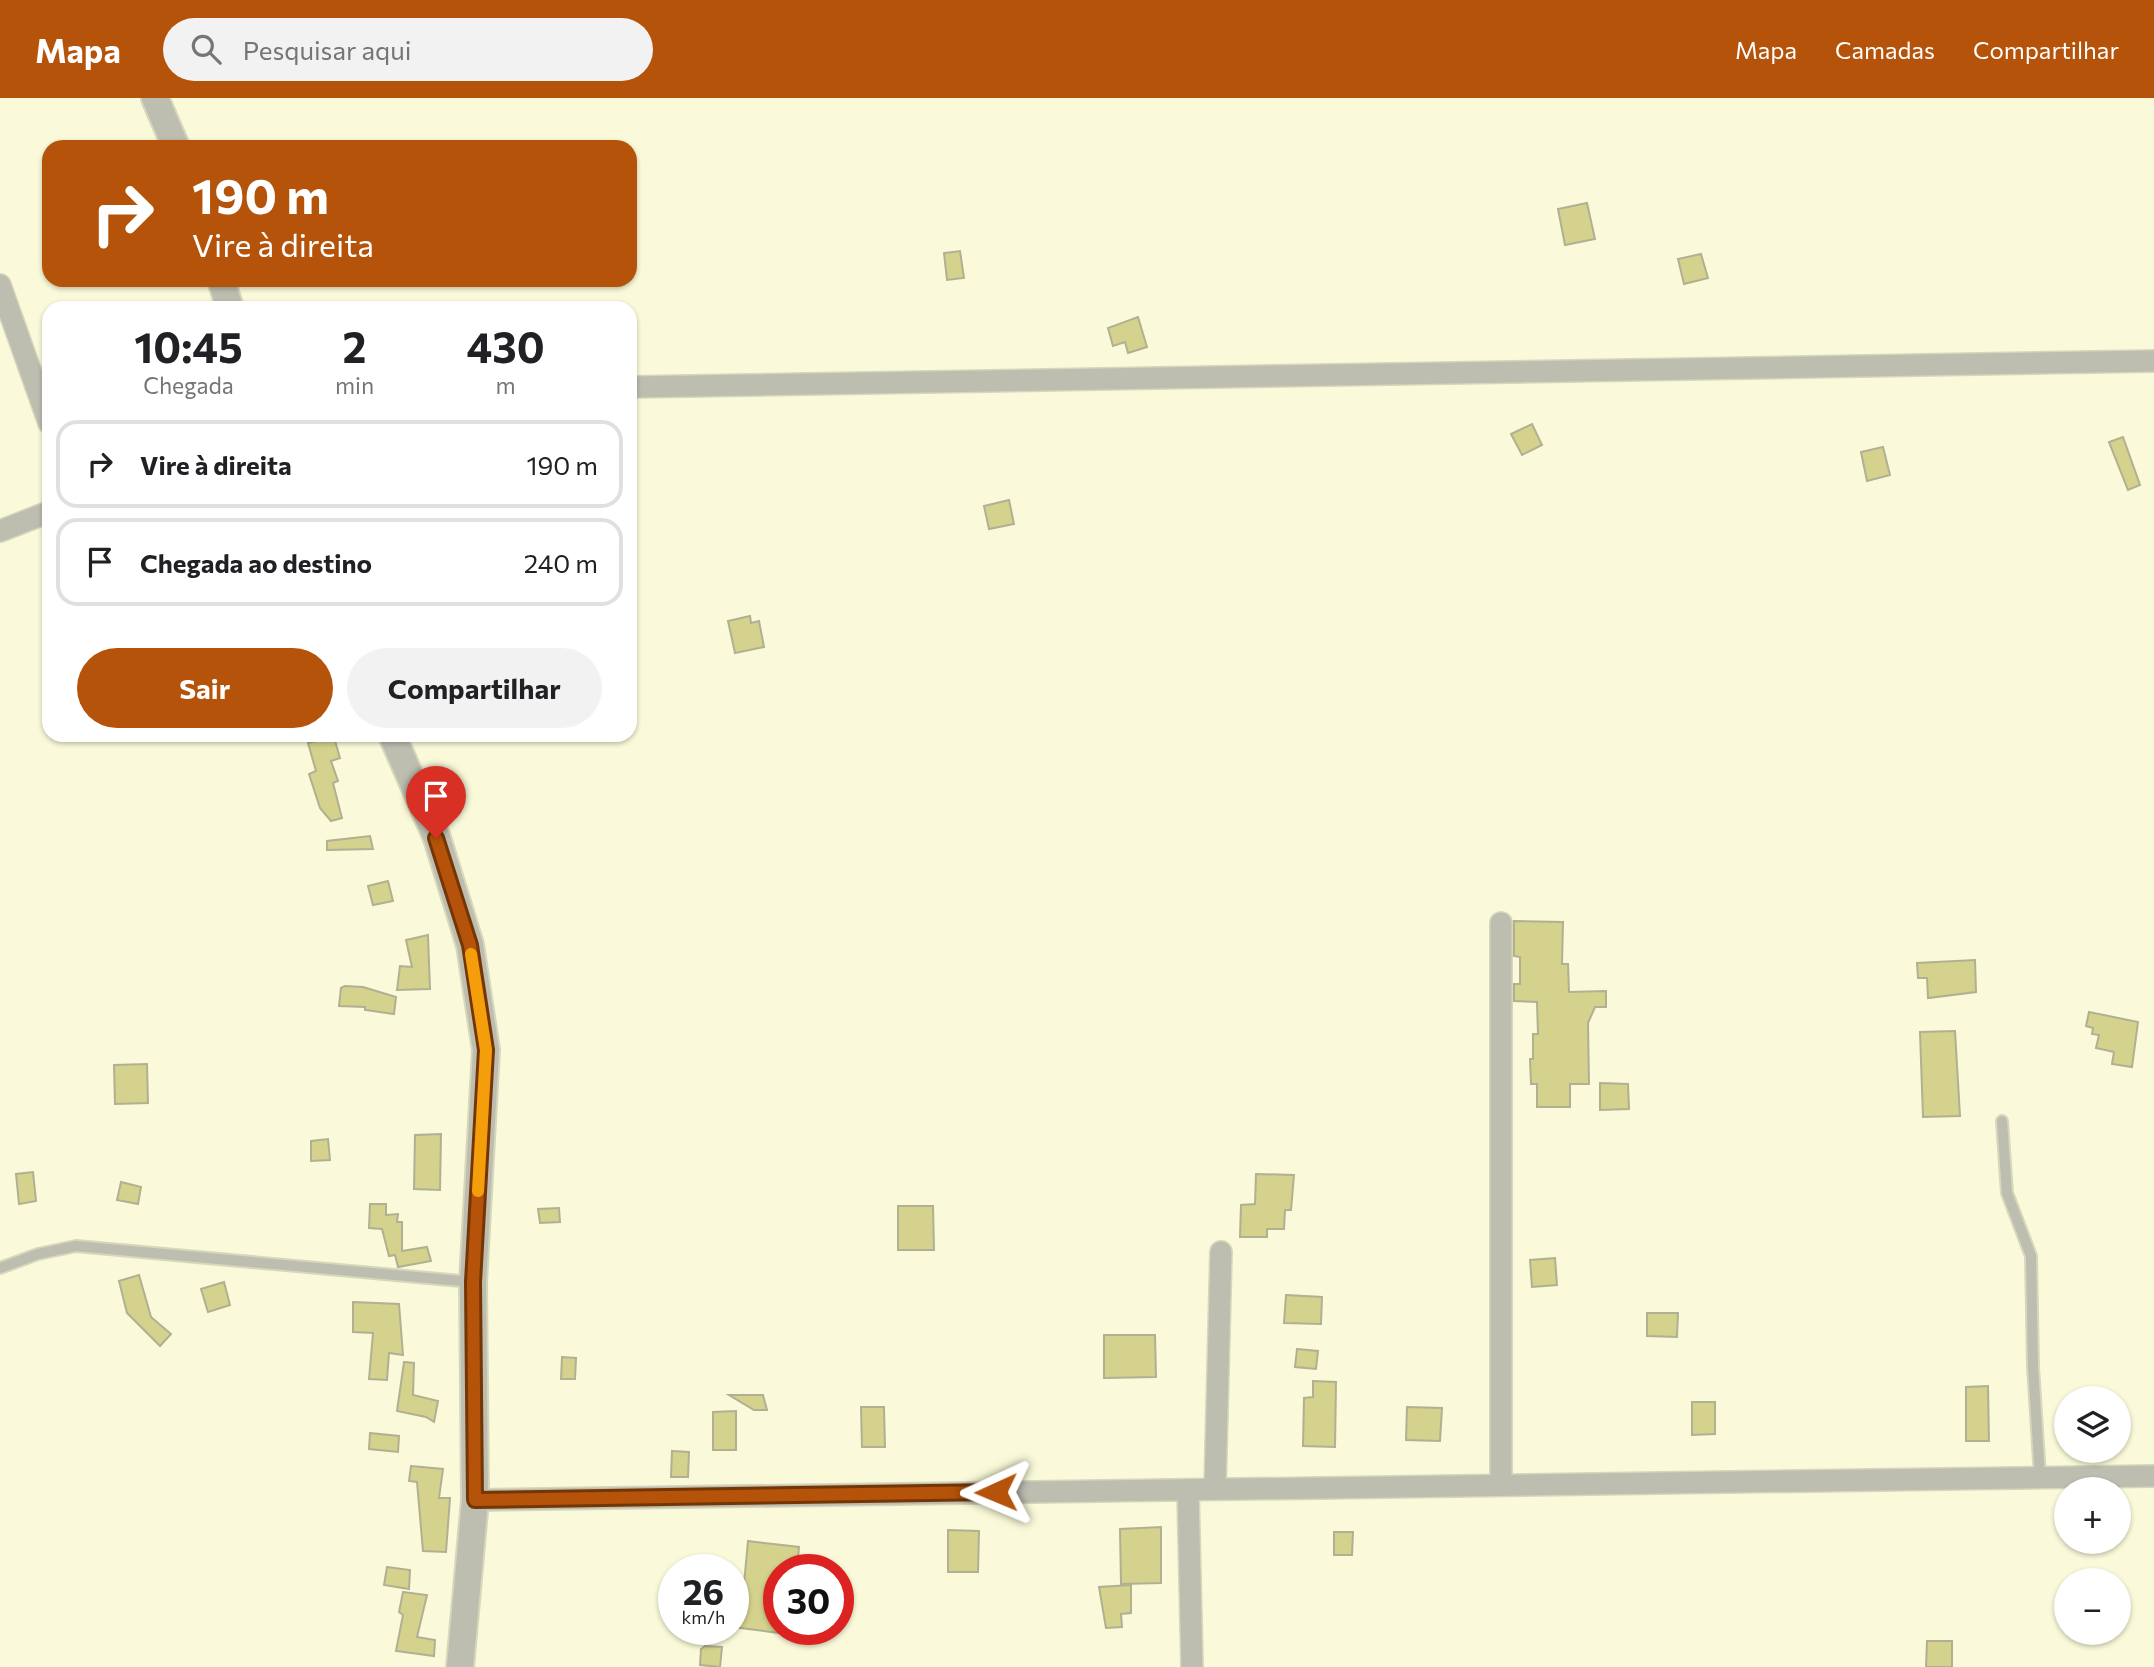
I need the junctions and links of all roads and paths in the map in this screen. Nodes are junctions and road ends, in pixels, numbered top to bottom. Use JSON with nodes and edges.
{"nodes":[{"id":1,"x":155,"y":98,"type":"edge"},
{"id":2,"x":173,"y":140,"type":"edge"},
{"id":3,"x":0,"y":285,"type":"edge"},
{"id":4,"x":2154,"y":361,"type":"edge"},
{"id":5,"x":637,"y":387,"type":"edge"},
{"id":6,"x":42,"y":403,"type":"edge"},
{"id":7,"x":42,"y":515,"type":"edge"},
{"id":8,"x":0,"y":531,"type":"edge"},
{"id":9,"x":395,"y":742,"type":"edge"},
{"id":10,"x":1501,"y":923,"type":"dead end"},
{"id":11,"x":2002,"y":1121,"type":"dead end"},
{"id":12,"x":1222,"y":1252,"type":"dead end"},
{"id":13,"x":0,"y":1268,"type":"edge"},
{"id":14,"x":473,"y":1282,"type":"junction"},
{"id":15,"x":2154,"y":1476,"type":"edge"},
{"id":16,"x":2040,"y":1477,"type":"junction"},
{"id":17,"x":1501,"y":1485,"type":"junction"},
{"id":18,"x":1215,"y":1489,"type":"junction"},
{"id":19,"x":1188,"y":1490,"type":"junction"},
{"id":20,"x":475,"y":1500,"type":"junction"},
{"id":21,"x":460,"y":1667,"type":"edge"},
{"id":22,"x":1192,"y":1667,"type":"edge"}],
"edges":[{"from":1,"to":2,"type":"street"},
{"from":3,"to":6,"type":"street"},
{"from":4,"to":5,"type":"street"},
{"from":7,"to":8,"type":"street"},
{"from":9,"to":14,"type":"street"},
{"from":10,"to":17,"type":"street"},
{"from":11,"to":16,"type":"lane"},
{"from":12,"to":18,"type":"street"},
{"from":13,"to":14,"type":"lane"},
{"from":14,"to":20,"type":"street"},
{"from":15,"to":16,"type":"street"},
{"from":16,"to":17,"type":"street"},
{"from":17,"to":18,"type":"street"},
{"from":18,"to":19,"type":"street"},
{"from":19,"to":20,"type":"street"},
{"from":19,"to":22,"type":"street"},
{"from":20,"to":21,"type":"street"}]}
